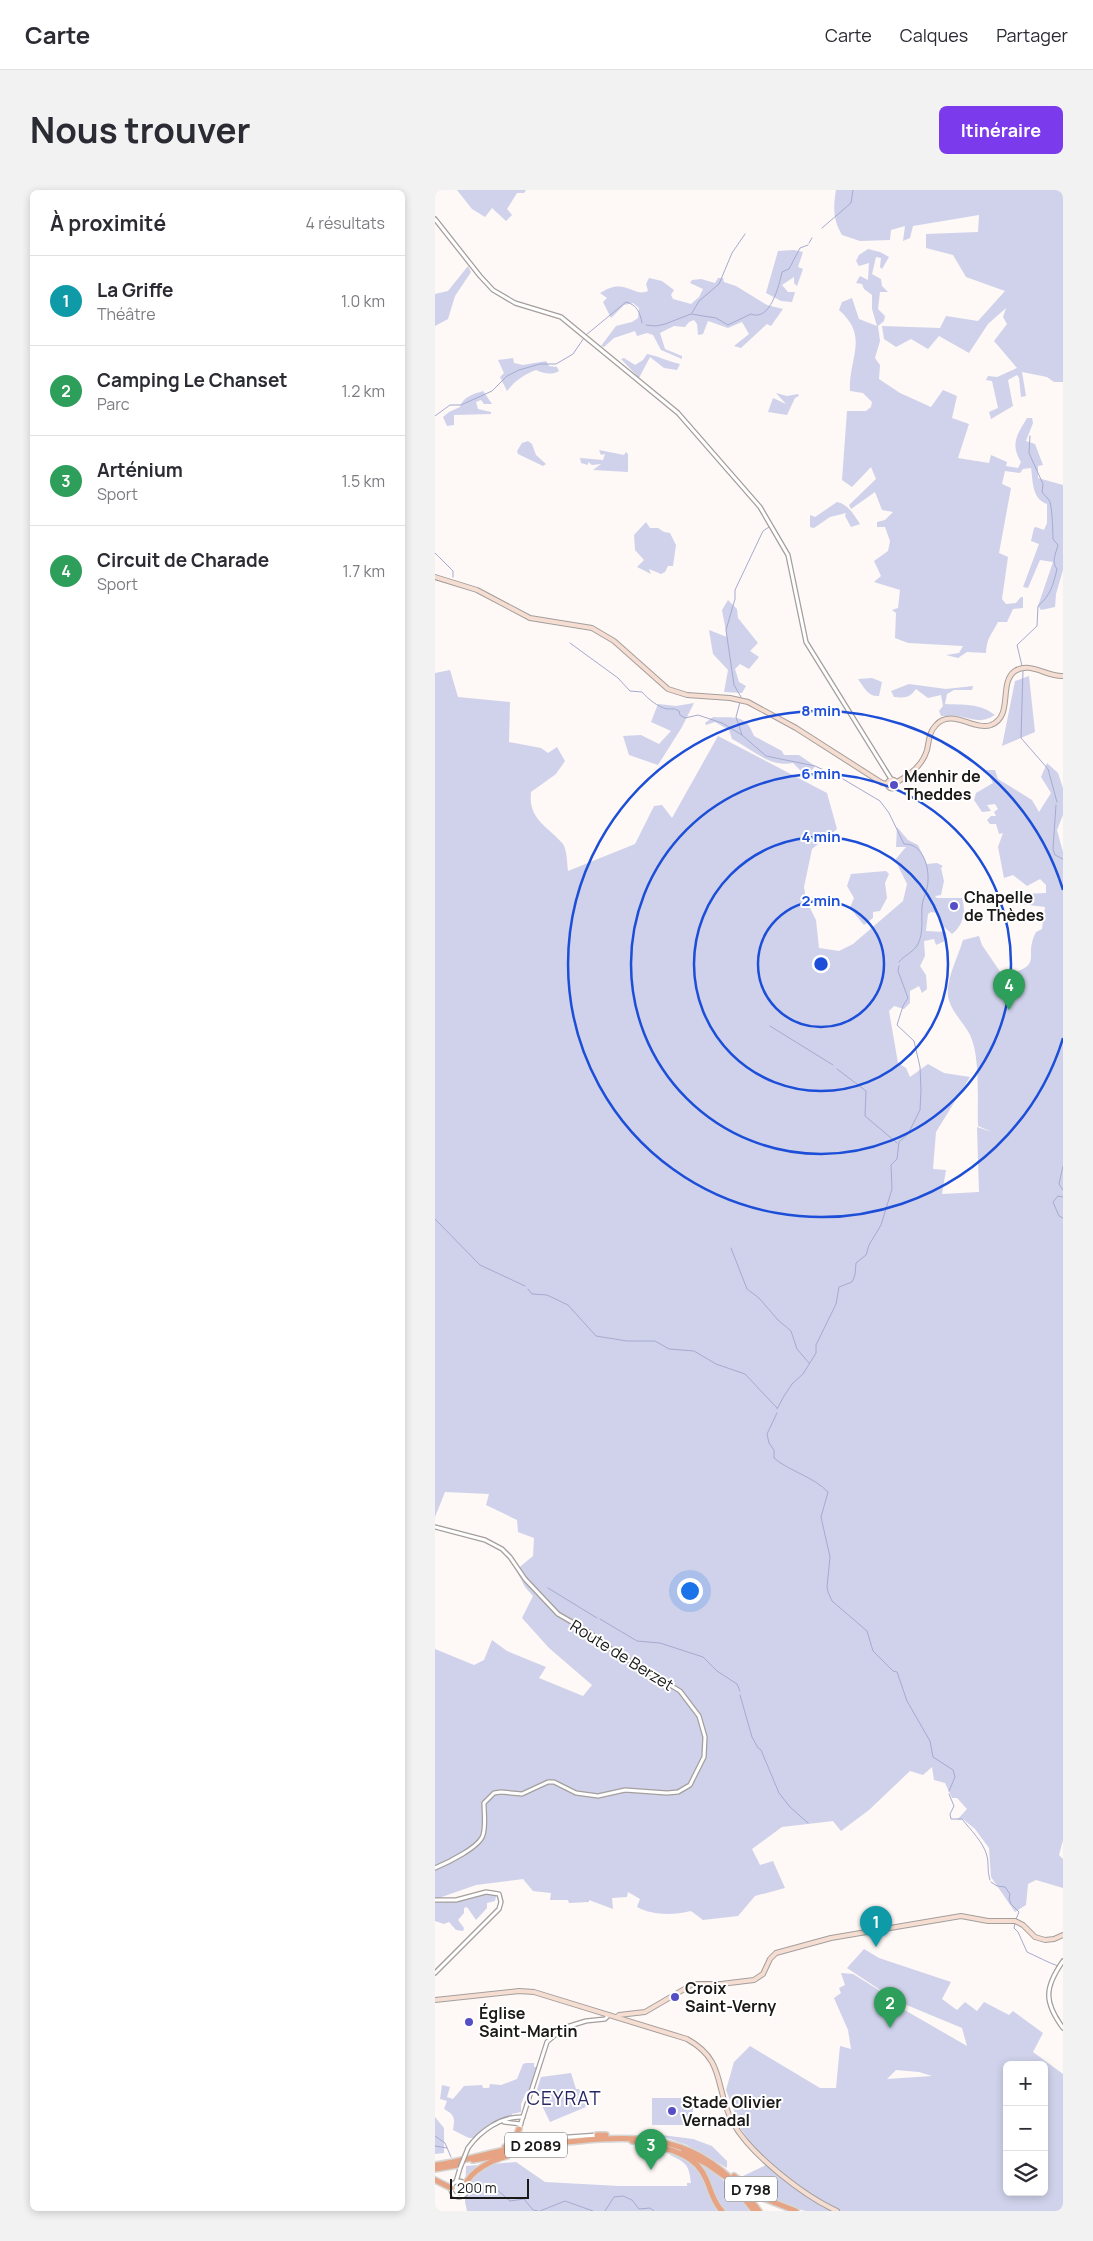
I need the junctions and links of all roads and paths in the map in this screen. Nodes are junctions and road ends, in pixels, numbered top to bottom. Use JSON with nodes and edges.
{"nodes":[{"id":1,"x":435,"y":219,"type":"edge"},
{"id":2,"x":435,"y":577,"type":"edge"},
{"id":3,"x":1063,"y":676,"type":"edge"},
{"id":4,"x":891,"y":779,"type":"junction"},
{"id":5,"x":897,"y":782,"type":"junction"},
{"id":6,"x":888,"y":784,"type":"junction"},
{"id":7,"x":435,"y":1527,"type":"edge"},
{"id":8,"x":435,"y":1868,"type":"edge"},
{"id":9,"x":435,"y":1900,"type":"edge"},
{"id":10,"x":1063,"y":1935,"type":"edge"},
{"id":11,"x":1061,"y":1965,"type":"edge"},
{"id":12,"x":435,"y":1973,"type":"edge"},
{"id":13,"x":435,"y":2000,"type":"edge"},
{"id":14,"x":609,"y":2015,"type":"junction"},
{"id":15,"x":617,"y":2017,"type":"junction"},
{"id":16,"x":1063,"y":2028,"type":"edge"},
{"id":17,"x":523,"y":2117,"type":"junction"},
{"id":18,"x":498,"y":2123,"type":"junction"},
{"id":19,"x":520,"y":2127,"type":"junction"},
{"id":20,"x":597,"y":2135,"type":"joint"},
{"id":21,"x":641,"y":2138,"type":"junction"},
{"id":22,"x":525,"y":2140,"type":"junction"},
{"id":23,"x":514,"y":2142,"type":"junction"},
{"id":24,"x":652,"y":2143,"type":"junction"},
{"id":25,"x":525,"y":2150,"type":"junction"},
{"id":26,"x":479,"y":2155,"type":"junction"},
{"id":27,"x":710,"y":2161,"type":"junction"},
{"id":28,"x":435,"y":2167,"type":"edge"},
{"id":29,"x":460,"y":2168,"type":"junction"},
{"id":30,"x":435,"y":2180,"type":"edge"},
{"id":31,"x":456,"y":2182,"type":"junction"},
{"id":32,"x":463,"y":2183,"type":"junction"},
{"id":33,"x":451,"y":2188,"type":"junction"},
{"id":34,"x":721,"y":2211,"type":"edge"},
{"id":35,"x":755,"y":2211,"type":"edge"},
{"id":36,"x":759,"y":2211,"type":"edge"},
{"id":37,"x":796,"y":2211,"type":"edge"},
{"id":38,"x":837,"y":2211,"type":"edge"}],
"edges":[{"from":1,"to":4,"type":"street"},
{"from":2,"to":6,"type":"main road"},
{"from":3,"to":5,"type":"main road"},
{"from":4,"to":5,"type":"main road"},
{"from":4,"to":6,"type":"main road"},
{"from":5,"to":6,"type":"main road"},
{"from":7,"to":8,"type":"street","name":"Route de Berzet"},
{"from":9,"to":12,"type":"street"},
{"from":10,"to":15,"type":"main road"},
{"from":11,"to":16,"type":"street"},
{"from":13,"to":14,"type":"main road"},
{"from":14,"to":15,"type":"main road"},
{"from":14,"to":17,"type":"street"},
{"from":15,"to":38,"type":"main road"},
{"from":17,"to":18,"type":"street"},
{"from":17,"to":19,"type":"street"},
{"from":18,"to":19,"type":"street"},
{"from":18,"to":29,"type":"street","bridge":true},
{"from":19,"to":22,"type":"street"},
{"from":19,"to":23,"type":"highway"},
{"from":20,"to":21,"type":"highway"},
{"from":20,"to":22,"type":"street"},
{"from":21,"to":26,"type":"highway","number":"D 2089"},
{"from":21,"to":27,"type":"highway","number":"D 2089"},
{"from":22,"to":23,"type":"highway"},
{"from":23,"to":26,"type":"highway"},
{"from":24,"to":25,"type":"highway","number":"D 2089"},
{"from":24,"to":34,"type":"highway","number":"D 798"},
{"from":24,"to":35,"type":"highway","number":"D 2089"},
{"from":25,"to":28,"type":"highway","number":"D 2089"},
{"from":25,"to":32,"type":"highway"},
{"from":26,"to":28,"type":"highway","number":"D 2089"},
{"from":27,"to":36,"type":"highway","number":"D 2089"},
{"from":27,"to":37,"type":"highway","number":"D 798"},
{"from":29,"to":31,"type":"street"},
{"from":29,"to":32,"type":"street"},
{"from":30,"to":33,"type":"highway"},
{"from":31,"to":32,"type":"street"},
{"from":31,"to":33,"type":"street"},
{"from":32,"to":33,"type":"street"}]}
